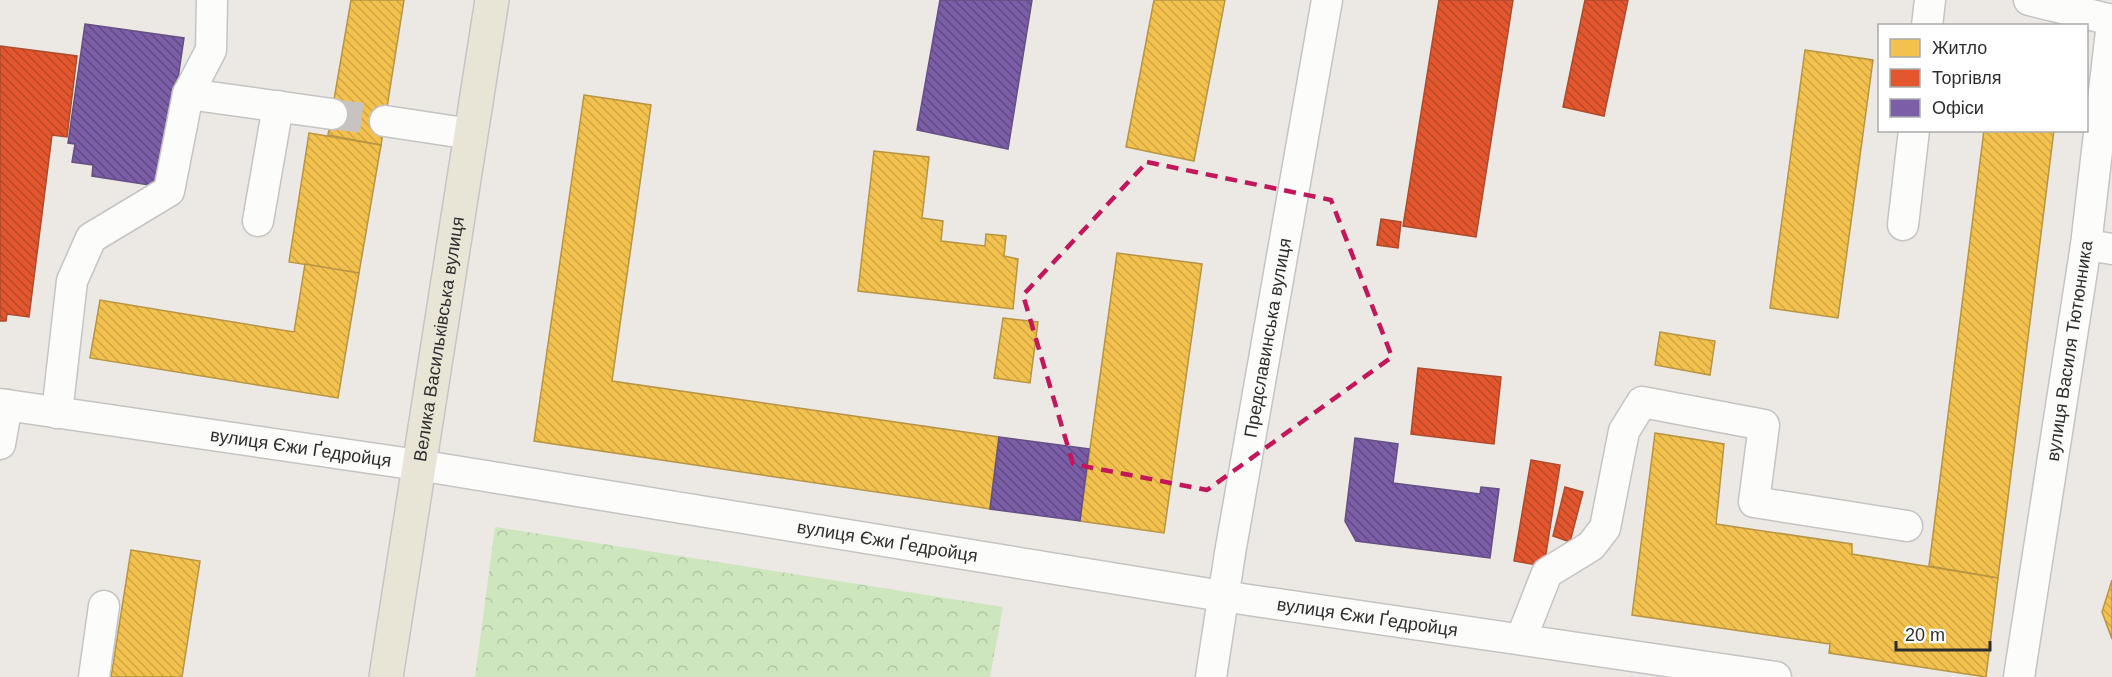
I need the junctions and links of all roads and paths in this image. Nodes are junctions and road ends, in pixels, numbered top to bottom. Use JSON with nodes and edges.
{"nodes":[{"id":1,"x":212,"y":0,"type":"edge"},
{"id":2,"x":492,"y":0,"type":"edge"},
{"id":3,"x":1327,"y":0,"type":"edge"},
{"id":4,"x":1930,"y":0,"type":"edge"},
{"id":5,"x":2029,"y":0,"type":"edge"},
{"id":6,"x":2112,"y":21,"type":"edge"},
{"id":7,"x":1927,"y":24,"type":"edge"},
{"id":8,"x":188,"y":94,"type":"junction"},
{"id":9,"x":278,"y":106,"type":"junction"},
{"id":10,"x":332,"y":114,"type":"tunnel mouth"},
{"id":11,"x":385,"y":121,"type":"tunnel mouth"},
{"id":12,"x":1914,"y":132,"type":"edge"},
{"id":13,"x":471,"y":134,"type":"junction"},
{"id":14,"x":258,"y":221,"type":"dead end"},
{"id":15,"x":1903,"y":225,"type":"dead end"},
{"id":16,"x":2099,"y":247,"type":"edge"},
{"id":17,"x":3,"y":405,"type":"edge"},
{"id":18,"x":57,"y":413,"type":"junction"},
{"id":19,"x":0,"y":444,"type":"edge"},
{"id":20,"x":418,"y":465,"type":"junction"},
{"id":21,"x":1907,"y":526,"type":"dead end"},
{"id":22,"x":1222,"y":596,"type":"junction"},
{"id":23,"x":104,"y":606,"type":"dead end"},
{"id":24,"x":1521,"y":639,"type":"junction"},
{"id":25,"x":94,"y":677,"type":"edge"},
{"id":26,"x":386,"y":677,"type":"edge"},
{"id":27,"x":1211,"y":677,"type":"edge"},
{"id":28,"x":1776,"y":677,"type":"edge"},
{"id":29,"x":2019,"y":677,"type":"edge"}],
"edges":[{"from":1,"to":8,"type":"street"},
{"from":2,"to":13,"type":"main road","name":"Велика Васильківська вулиця"},
{"from":3,"to":22,"type":"street","name":"Предславинська вулиця"},
{"from":4,"to":7,"type":"street"},
{"from":5,"to":6,"type":"street"},
{"from":6,"to":16,"type":"street","name":"вулиця Василя Тютюнника"},
{"from":8,"to":9,"type":"street"},
{"from":8,"to":18,"type":"street"},
{"from":9,"to":10,"type":"street"},
{"from":9,"to":14,"type":"street"},
{"from":11,"to":13,"type":"street"},
{"from":12,"to":15,"type":"street"},
{"from":13,"to":20,"type":"main road","name":"Велика Васильківська вулиця"},
{"from":16,"to":29,"type":"street","name":"вулиця Василя Тютюнника"},
{"from":17,"to":18,"type":"street","name":"вулиця Єжи Ґедройця"},
{"from":17,"to":19,"type":"street"},
{"from":18,"to":20,"type":"street","name":"вулиця Єжи Ґедройця"},
{"from":20,"to":22,"type":"street","name":"вулиця Єжи Ґедройця"},
{"from":20,"to":26,"type":"main road","name":"Велика Васильківська вулиця"},
{"from":21,"to":24,"type":"street"},
{"from":22,"to":24,"type":"street","name":"вулиця Єжи Ґедройця"},
{"from":22,"to":27,"type":"street","name":"Предславинська вулиця"},
{"from":23,"to":25,"type":"street"},
{"from":24,"to":28,"type":"street","name":"вулиця Єжи Ґедройця"}]}
